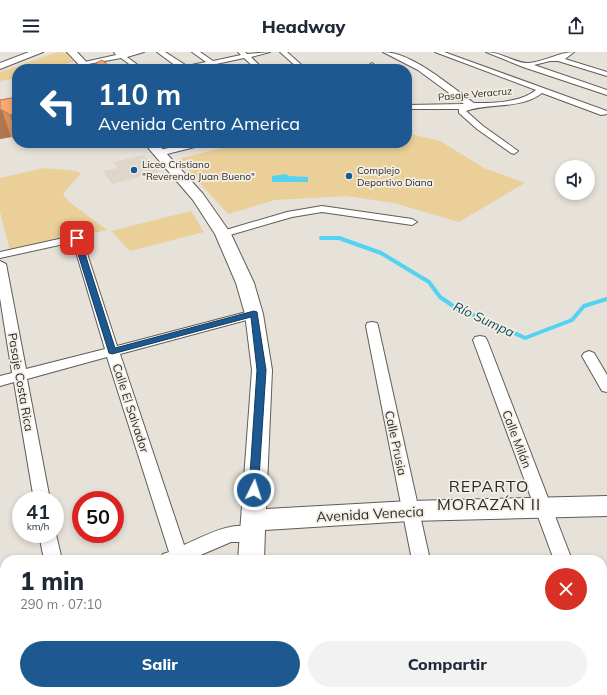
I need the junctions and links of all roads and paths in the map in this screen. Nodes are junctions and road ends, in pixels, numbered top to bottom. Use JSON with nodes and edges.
{"nodes":[{"id":1,"x":38,"y":52,"type":"edge"},
{"id":2,"x":72,"y":52,"type":"edge"},
{"id":3,"x":141,"y":52,"type":"edge"},
{"id":4,"x":160,"y":52,"type":"edge"},
{"id":5,"x":195,"y":52,"type":"edge"},
{"id":6,"x":267,"y":52,"type":"edge"},
{"id":7,"x":283,"y":52,"type":"edge"},
{"id":8,"x":386,"y":52,"type":"edge"},
{"id":9,"x":438,"y":52,"type":"edge"},
{"id":10,"x":489,"y":52,"type":"edge"},
{"id":11,"x":571,"y":52,"type":"edge"},
{"id":12,"x":119,"y":54,"type":"edge"},
{"id":13,"x":245,"y":55,"type":"edge"},
{"id":14,"x":559,"y":59,"type":"junction"},
{"id":15,"x":84,"y":64,"type":"edge"},
{"id":16,"x":92,"y":64,"type":"edge"},
{"id":17,"x":133,"y":64,"type":"edge"},
{"id":18,"x":177,"y":64,"type":"edge"},
{"id":19,"x":209,"y":64,"type":"edge"},
{"id":20,"x":217,"y":64,"type":"edge"},
{"id":21,"x":255,"y":64,"type":"edge"},
{"id":22,"x":297,"y":64,"type":"edge"},
{"id":23,"x":0,"y":66,"type":"edge"},
{"id":24,"x":526,"y":66,"type":"junction"},
{"id":25,"x":607,"y":74,"type":"edge"},
{"id":26,"x":507,"y":77,"type":"junction"},
{"id":27,"x":541,"y":90,"type":"junction"},
{"id":28,"x":607,"y":93,"type":"edge"},
{"id":29,"x":472,"y":106,"type":"junction"},
{"id":30,"x":412,"y":107,"type":"edge"},
{"id":31,"x":604,"y":113,"type":"dead end"},
{"id":32,"x":154,"y":148,"type":"edge"},
{"id":33,"x":514,"y":151,"type":"dead end"},
{"id":34,"x":412,"y":222,"type":"dead end"},
{"id":35,"x":223,"y":234,"type":"junction"},
{"id":36,"x":0,"y":255,"type":"edge"},
{"id":37,"x":0,"y":264,"type":"edge"},
{"id":38,"x":254,"y":314,"type":"junction"},
{"id":39,"x":372,"y":326,"type":"dead end"},
{"id":40,"x":480,"y":340,"type":"dead end"},
{"id":41,"x":112,"y":351,"type":"junction"},
{"id":42,"x":589,"y":356,"type":"dead end"},
{"id":43,"x":20,"y":375,"type":"junction"},
{"id":44,"x":0,"y":381,"type":"edge"},
{"id":45,"x":607,"y":387,"type":"edge"},
{"id":46,"x":40,"y":491,"type":"edge"},
{"id":47,"x":607,"y":506,"type":"edge"},
{"id":48,"x":543,"y":508,"type":"junction"},
{"id":49,"x":410,"y":511,"type":"junction"},
{"id":50,"x":252,"y":527,"type":"junction"},
{"id":51,"x":50,"y":543,"type":"edge"},
{"id":52,"x":52,"y":555,"type":"edge"},
{"id":53,"x":173,"y":555,"type":"edge"},
{"id":54,"x":181,"y":555,"type":"edge"},
{"id":55,"x":251,"y":555,"type":"edge"},
{"id":56,"x":420,"y":555,"type":"edge"},
{"id":57,"x":561,"y":555,"type":"edge"}],
"edges":[{"from":1,"to":23,"type":"main road"},
{"from":2,"to":15,"type":"main road"},
{"from":3,"to":12,"type":"street"},
{"from":4,"to":18,"type":"street"},
{"from":5,"to":19,"type":"street"},
{"from":6,"to":13,"type":"street"},
{"from":7,"to":22,"type":"street"},
{"from":8,"to":29,"type":"street"},
{"from":9,"to":26,"type":"street"},
{"from":10,"to":24,"type":"street"},
{"from":11,"to":14,"type":"street"},
{"from":12,"to":16,"type":"street"},
{"from":12,"to":17,"type":"street"},
{"from":13,"to":20,"type":"street"},
{"from":13,"to":21,"type":"street"},
{"from":14,"to":24,"type":"street"},
{"from":14,"to":25,"type":"street"},
{"from":24,"to":26,"type":"street"},
{"from":24,"to":28,"type":"street"},
{"from":26,"to":27,"type":"street"},
{"from":27,"to":29,"type":"street","name":"Pasaje Veracruz"},
{"from":27,"to":31,"type":"street"},
{"from":29,"to":30,"type":"street","name":"Pasaje Veracruz"},
{"from":29,"to":33,"type":"street"},
{"from":32,"to":35,"type":"main road"},
{"from":34,"to":35,"type":"street"},
{"from":35,"to":38,"type":"main road"},
{"from":36,"to":41,"type":"street","name":"Calle El Salvador"},
{"from":37,"to":43,"type":"street","name":"Pasaje Costa Rica"},
{"from":38,"to":41,"type":"street"},
{"from":38,"to":50,"type":"main road"},
{"from":39,"to":49,"type":"street","name":"Calle Prusia"},
{"from":40,"to":48,"type":"street","name":"Calle Milán"},
{"from":41,"to":43,"type":"street"},
{"from":41,"to":53,"type":"street","name":"Calle El Salvador"},
{"from":42,"to":45,"type":"street"},
{"from":43,"to":44,"type":"street"},
{"from":43,"to":46,"type":"street","name":"Pasaje Costa Rica"},
{"from":47,"to":48,"type":"main road","name":"Avenida Venecia"},
{"from":48,"to":49,"type":"main road","name":"Avenida Venecia"},
{"from":48,"to":57,"type":"street","name":"Calle Milán"},
{"from":49,"to":50,"type":"main road","name":"Avenida Venecia"},
{"from":49,"to":56,"type":"street","name":"Calle Prusia"},
{"from":50,"to":54,"type":"street"},
{"from":50,"to":55,"type":"main road"},
{"from":51,"to":52,"type":"street"}]}
